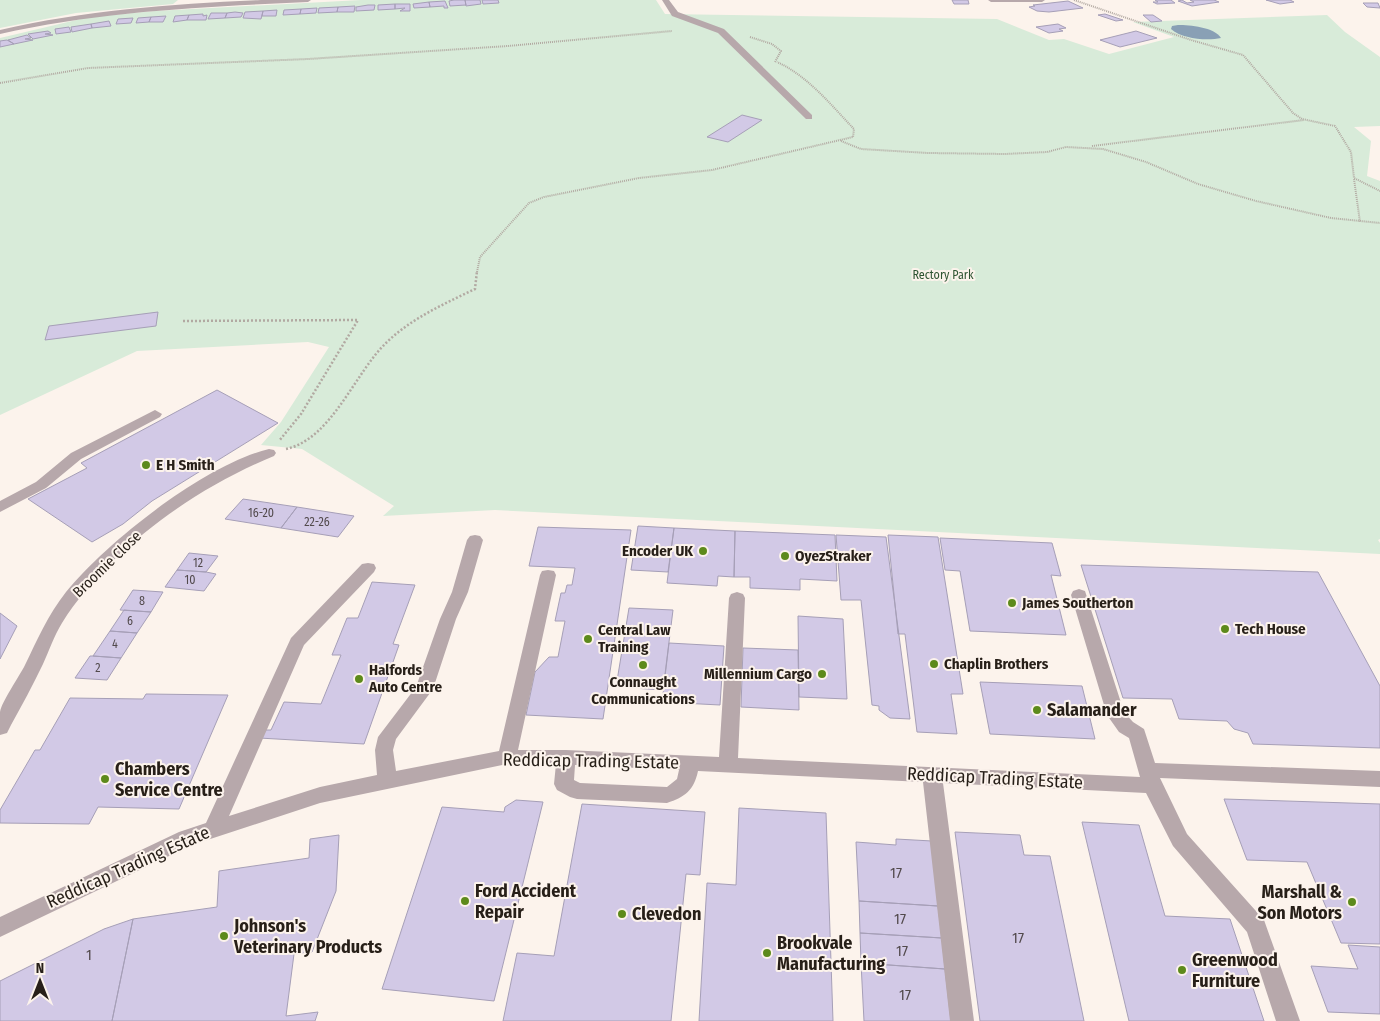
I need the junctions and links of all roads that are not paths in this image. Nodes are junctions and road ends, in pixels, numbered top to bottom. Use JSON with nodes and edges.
{"nodes":[{"id":1,"x":167,"y":0,"type":"edge"},
{"id":2,"x":308,"y":0,"type":"edge"},
{"id":3,"x":665,"y":0,"type":"edge"},
{"id":4,"x":1042,"y":0,"type":"edge"},
{"id":5,"x":1021,"y":1,"type":"edge"},
{"id":6,"x":220,"y":2,"type":"edge"},
{"id":7,"x":992,"y":2,"type":"edge"},
{"id":8,"x":156,"y":8,"type":"junction"},
{"id":9,"x":1026,"y":10,"type":"dead end"},
{"id":10,"x":0,"y":32,"type":"edge"},
{"id":11,"x":809,"y":117,"type":"dead end"},
{"id":12,"x":155,"y":414,"type":"dead end"},
{"id":13,"x":268,"y":453,"type":"road end"},
{"id":14,"x":0,"y":507,"type":"edge"},
{"id":15,"x":476,"y":540,"type":"dead end"},
{"id":16,"x":368,"y":568,"type":"dead end"},
{"id":17,"x":548,"y":575,"type":"dead end"},
{"id":18,"x":1079,"y":595,"type":"dead end"},
{"id":19,"x":737,"y":598,"type":"dead end"},
{"id":20,"x":0,"y":728,"type":"edge"},
{"id":21,"x":506,"y":758,"type":"junction"},
{"id":22,"x":566,"y":758,"type":"junction"},
{"id":23,"x":690,"y":764,"type":"junction"},
{"id":24,"x":728,"y":765,"type":"junction"},
{"id":25,"x":932,"y":775,"type":"junction"},
{"id":26,"x":1150,"y":777,"type":"junction"},
{"id":27,"x":1380,"y":779,"type":"edge"},
{"id":28,"x":387,"y":780,"type":"junction"},
{"id":29,"x":214,"y":828,"type":"junction"},
{"id":30,"x":0,"y":927,"type":"edge"},
{"id":31,"x":962,"y":1021,"type":"edge"},
{"id":32,"x":1288,"y":1021,"type":"edge"}],
"edges":[{"from":1,"to":8,"type":"street"},
{"from":2,"to":6,"type":"street"},
{"from":3,"to":11,"type":"street"},
{"from":4,"to":5,"type":"street"},
{"from":5,"to":7,"type":"street"},
{"from":5,"to":9,"type":"street"},
{"from":6,"to":8,"type":"street"},
{"from":8,"to":10,"type":"street"},
{"from":12,"to":14,"type":"street"},
{"from":13,"to":20,"type":"street","name":"Broomie Close"},
{"from":15,"to":28,"type":"street"},
{"from":16,"to":29,"type":"street"},
{"from":17,"to":21,"type":"street"},
{"from":18,"to":26,"type":"street"},
{"from":19,"to":24,"type":"street"},
{"from":21,"to":22,"type":"street","name":"Reddicap Trading Estate"},
{"from":21,"to":28,"type":"street","name":"Reddicap Trading Estate"},
{"from":22,"to":23,"type":"street","name":"Reddicap Trading Estate"},
{"from":22,"to":23,"type":"street"},
{"from":23,"to":24,"type":"street","name":"Reddicap Trading Estate"},
{"from":24,"to":25,"type":"street","name":"Reddicap Trading Estate"},
{"from":25,"to":26,"type":"street","name":"Reddicap Trading Estate"},
{"from":25,"to":31,"type":"street"},
{"from":26,"to":27,"type":"street","name":"Reddicap Trading Estate"},
{"from":26,"to":32,"type":"street"},
{"from":28,"to":29,"type":"street","name":"Reddicap Trading Estate"},
{"from":29,"to":30,"type":"street","name":"Reddicap Trading Estate"}]}
